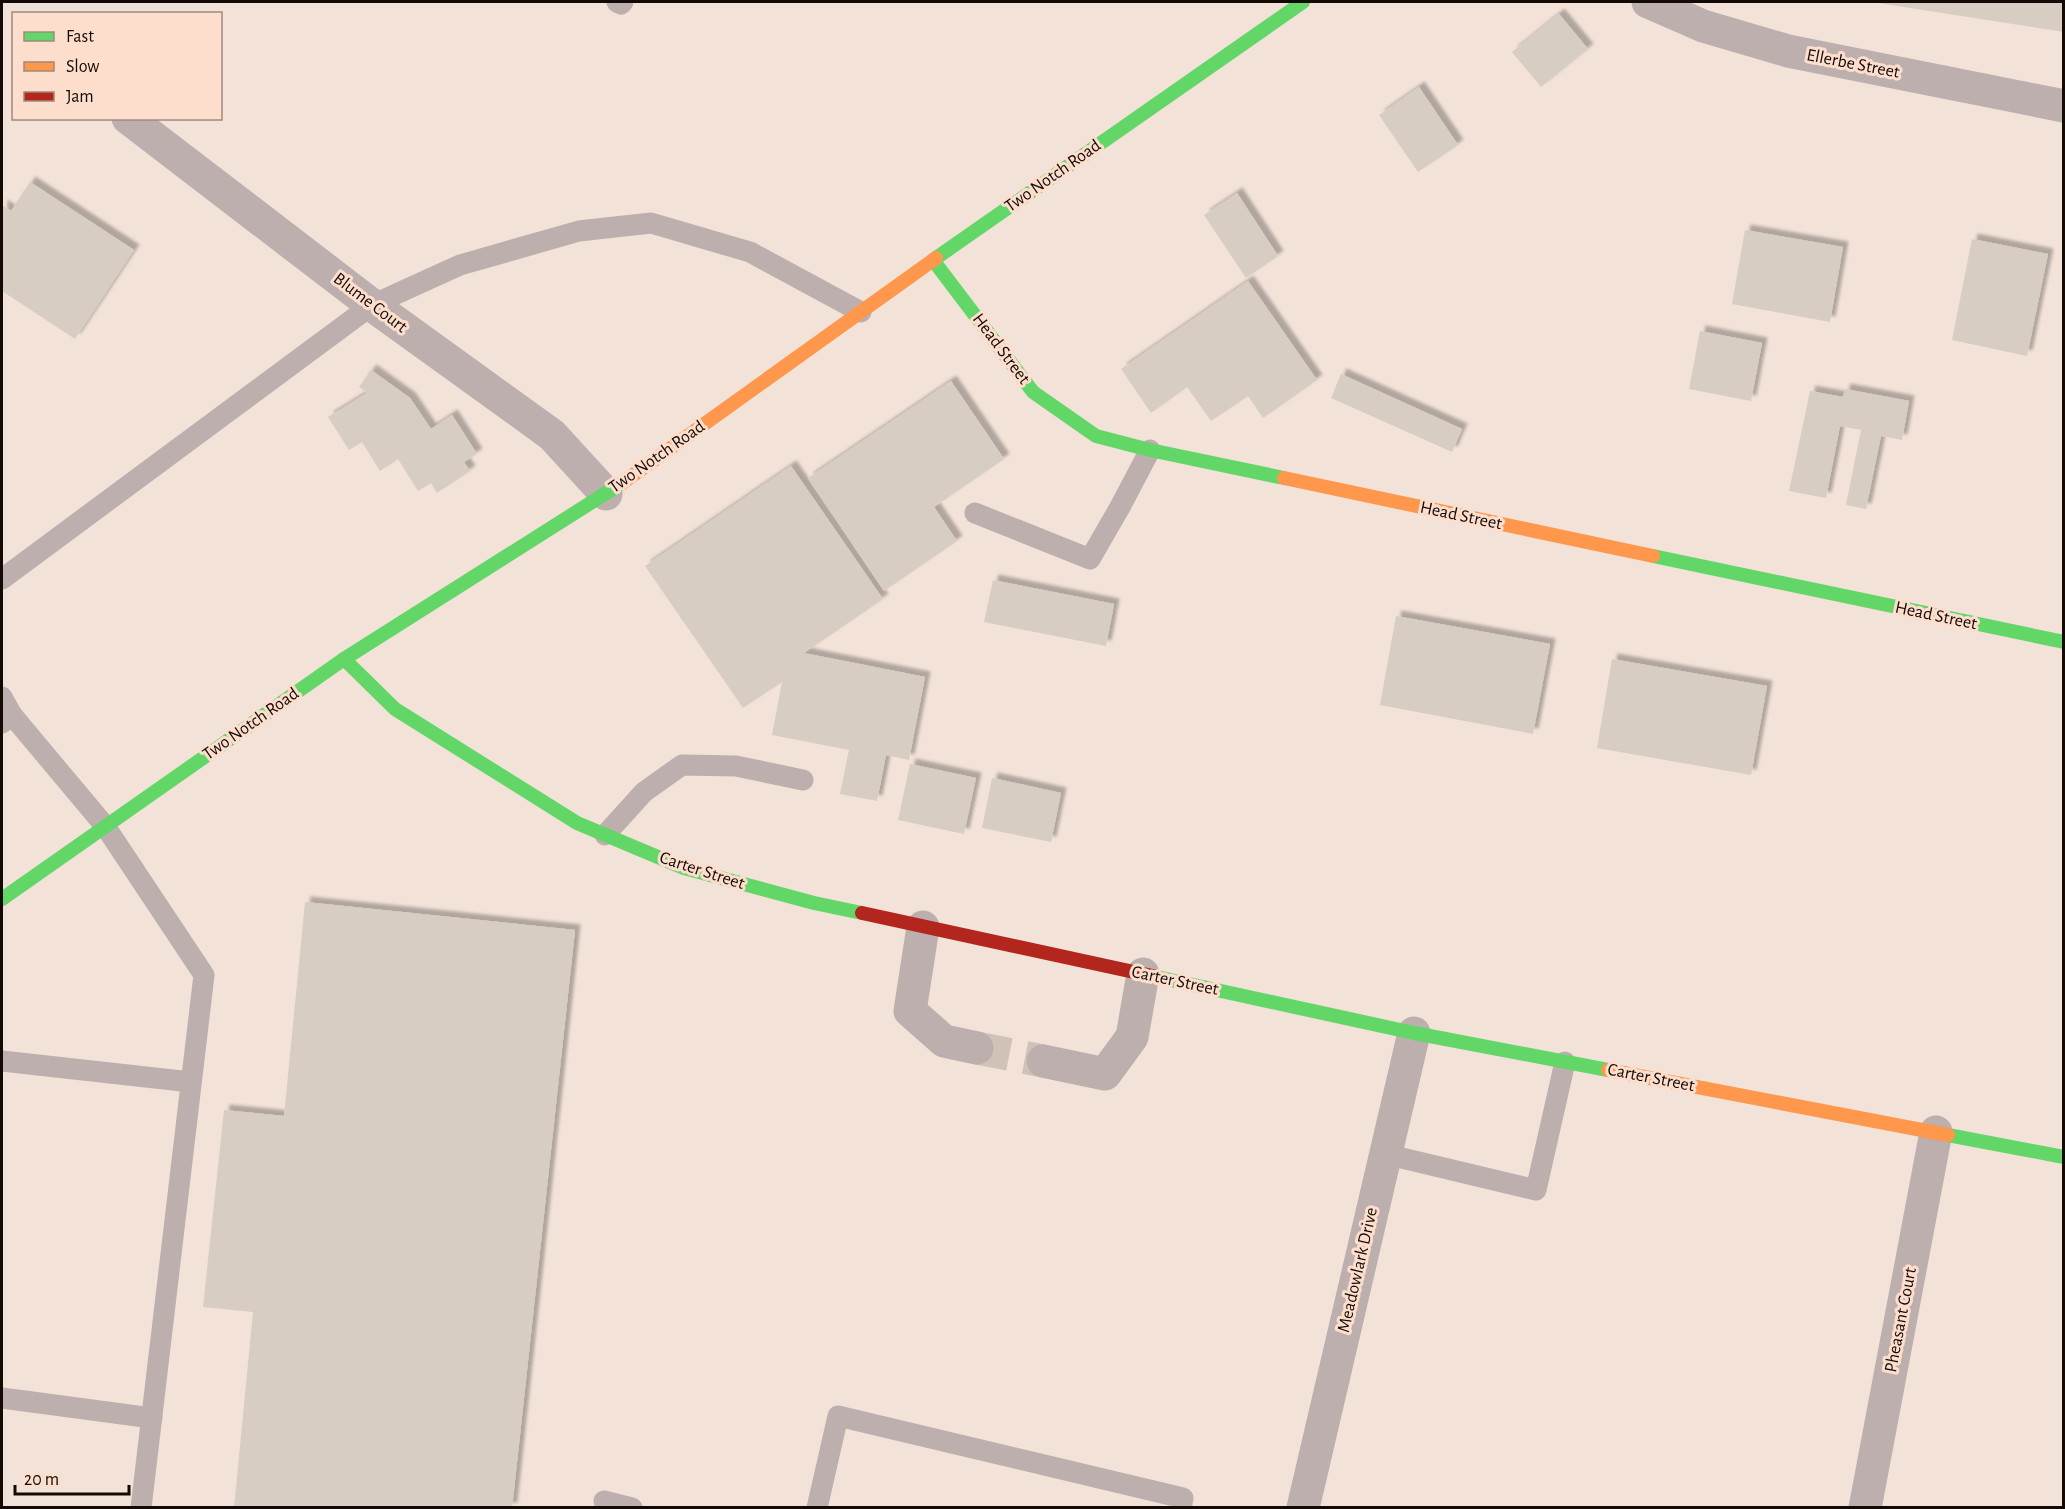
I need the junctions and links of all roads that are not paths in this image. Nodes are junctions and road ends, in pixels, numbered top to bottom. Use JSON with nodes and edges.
{"nodes":[{"id":1,"x":616,"y":2,"type":"edge"},
{"id":2,"x":623,"y":2,"type":"edge"},
{"id":3,"x":1303,"y":2,"type":"edge"},
{"id":4,"x":1648,"y":2,"type":"edge"},
{"id":5,"x":2064,"y":106,"type":"edge"},
{"id":6,"x":131,"y":120,"type":"edge"},
{"id":7,"x":933,"y":260,"type":"junction"},
{"id":8,"x":372,"y":304,"type":"junction"},
{"id":9,"x":861,"y":312,"type":"junction"},
{"id":10,"x":1150,"y":450,"type":"junction"},
{"id":11,"x":606,"y":494,"type":"junction"},
{"id":12,"x":975,"y":513,"type":"dead end"},
{"id":13,"x":2,"y":579,"type":"edge"},
{"id":14,"x":2064,"y":642,"type":"edge"},
{"id":15,"x":344,"y":659,"type":"junction"},
{"id":16,"x":5,"y":712,"type":"edge"},
{"id":17,"x":803,"y":780,"type":"dead end"},
{"id":18,"x":105,"y":826,"type":"junction"},
{"id":19,"x":605,"y":835,"type":"junction"},
{"id":20,"x":2,"y":899,"type":"edge"},
{"id":21,"x":923,"y":927,"type":"junction"},
{"id":22,"x":1143,"y":974,"type":"junction"},
{"id":23,"x":1414,"y":1033,"type":"junction"},
{"id":24,"x":977,"y":1048,"type":"tunnel mouth"},
{"id":25,"x":2,"y":1061,"type":"edge"},
{"id":26,"x":1043,"y":1061,"type":"tunnel mouth"},
{"id":27,"x":1565,"y":1062,"type":"junction"},
{"id":28,"x":191,"y":1082,"type":"junction"},
{"id":29,"x":1936,"y":1132,"type":"junction"},
{"id":30,"x":1385,"y":1154,"type":"junction"},
{"id":31,"x":2064,"y":1157,"type":"edge"},
{"id":32,"x":2,"y":1398,"type":"edge"},
{"id":33,"x":152,"y":1418,"type":"junction"},
{"id":34,"x":604,"y":1502,"type":"dead end"},
{"id":35,"x":141,"y":1508,"type":"edge"},
{"id":36,"x":632,"y":1508,"type":"edge"},
{"id":37,"x":817,"y":1508,"type":"edge"},
{"id":38,"x":1181,"y":1508,"type":"edge"},
{"id":39,"x":1304,"y":1508,"type":"edge"},
{"id":40,"x":1865,"y":1508,"type":"edge"}],
"edges":[{"from":1,"to":2,"type":"lane"},
{"from":3,"to":7,"type":"street","name":"Two Notch Road"},
{"from":4,"to":5,"type":"street","name":"Ellerbe Street"},
{"from":6,"to":8,"type":"street","name":"Blume Court"},
{"from":7,"to":9,"type":"street","name":"Two Notch Road"},
{"from":7,"to":10,"type":"street","name":"Head Street"},
{"from":8,"to":9,"type":"lane"},
{"from":8,"to":11,"type":"street","name":"Blume Court"},
{"from":8,"to":13,"type":"lane"},
{"from":9,"to":11,"type":"street","name":"Two Notch Road"},
{"from":10,"to":12,"type":"lane"},
{"from":10,"to":14,"type":"street","name":"Head Street"},
{"from":11,"to":15,"type":"street","name":"Two Notch Road"},
{"from":15,"to":18,"type":"street","name":"Two Notch Road"},
{"from":15,"to":19,"type":"street","name":"Carter Street"},
{"from":16,"to":18,"type":"lane"},
{"from":17,"to":19,"type":"lane"},
{"from":18,"to":20,"type":"street","name":"Two Notch Road"},
{"from":18,"to":28,"type":"lane"},
{"from":19,"to":21,"type":"street","name":"Carter Street"},
{"from":21,"to":22,"type":"street","name":"Carter Street"},
{"from":21,"to":24,"type":"street"},
{"from":22,"to":23,"type":"street","name":"Carter Street"},
{"from":22,"to":26,"type":"street"},
{"from":23,"to":27,"type":"street","name":"Carter Street"},
{"from":23,"to":30,"type":"street","name":"Meadowlark Drive"},
{"from":25,"to":28,"type":"lane"},
{"from":27,"to":29,"type":"street","name":"Carter Street"},
{"from":27,"to":30,"type":"lane"},
{"from":28,"to":33,"type":"lane"},
{"from":29,"to":31,"type":"street","name":"Carter Street"},
{"from":29,"to":40,"type":"street","name":"Pheasant Court"},
{"from":30,"to":39,"type":"street","name":"Meadowlark Drive"},
{"from":32,"to":33,"type":"lane"},
{"from":33,"to":35,"type":"lane"},
{"from":34,"to":36,"type":"lane"},
{"from":37,"to":38,"type":"lane"}]}
